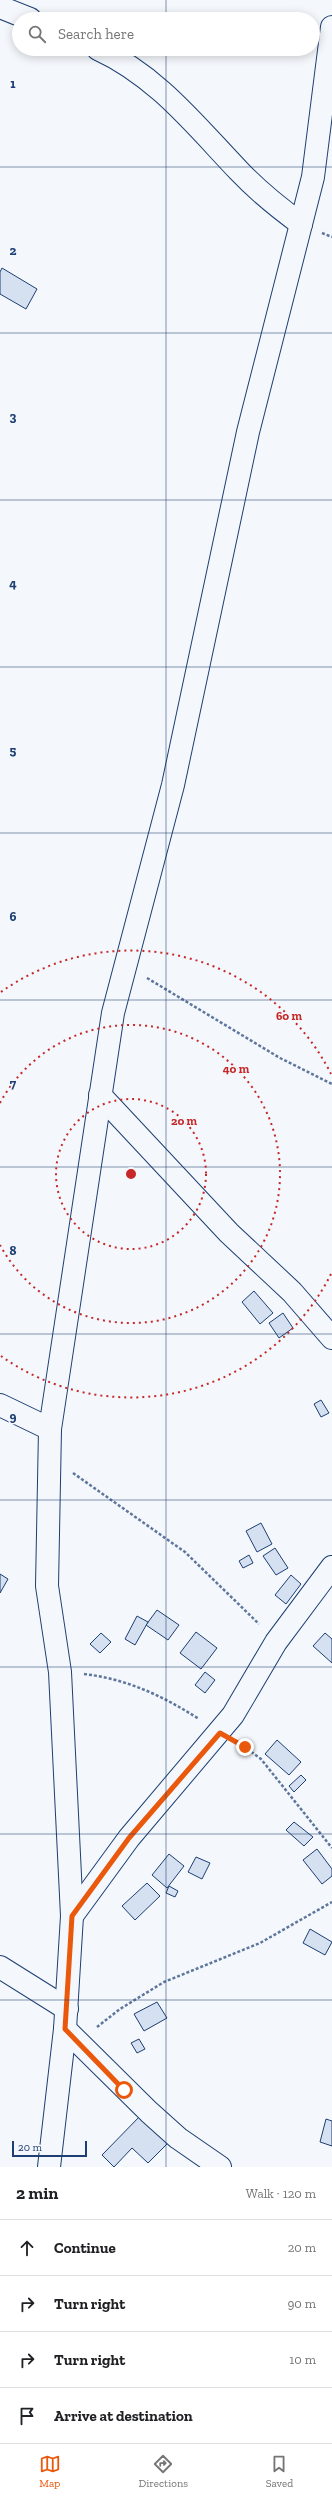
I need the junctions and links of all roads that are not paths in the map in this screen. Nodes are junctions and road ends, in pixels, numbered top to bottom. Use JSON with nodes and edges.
{"nodes":[{"id":1,"x":0,"y":7,"type":"edge"},
{"id":2,"x":12,"y":12,"type":"edge"},
{"id":3,"x":332,"y":27,"type":"edge"},
{"id":4,"x":111,"y":56,"type":"edge"},
{"id":5,"x":301,"y":224,"type":"junction"},
{"id":6,"x":100,"y":1095,"type":"junction"},
{"id":7,"x":332,"y":1338,"type":"edge"},
{"id":8,"x":0,"y":1405,"type":"edge"},
{"id":9,"x":50,"y":1429,"type":"junction"},
{"id":10,"x":332,"y":1567,"type":"edge"},
{"id":11,"x":72,"y":1916,"type":"junction"},
{"id":12,"x":0,"y":1967,"type":"edge"},
{"id":13,"x":71,"y":2027,"type":"junction"},
{"id":14,"x":49,"y":2167,"type":"edge"},
{"id":15,"x":220,"y":2167,"type":"edge"}],
"edges":[{"from":1,"to":2,"type":"street"},
{"from":3,"to":5,"type":"street"},
{"from":4,"to":5,"type":"street"},
{"from":5,"to":6,"type":"street"},
{"from":6,"to":7,"type":"street"},
{"from":6,"to":9,"type":"street"},
{"from":8,"to":9,"type":"street"},
{"from":9,"to":11,"type":"street"},
{"from":10,"to":11,"type":"street"},
{"from":11,"to":13,"type":"street"},
{"from":12,"to":13,"type":"street"},
{"from":13,"to":14,"type":"street"},
{"from":13,"to":15,"type":"street"}]}
